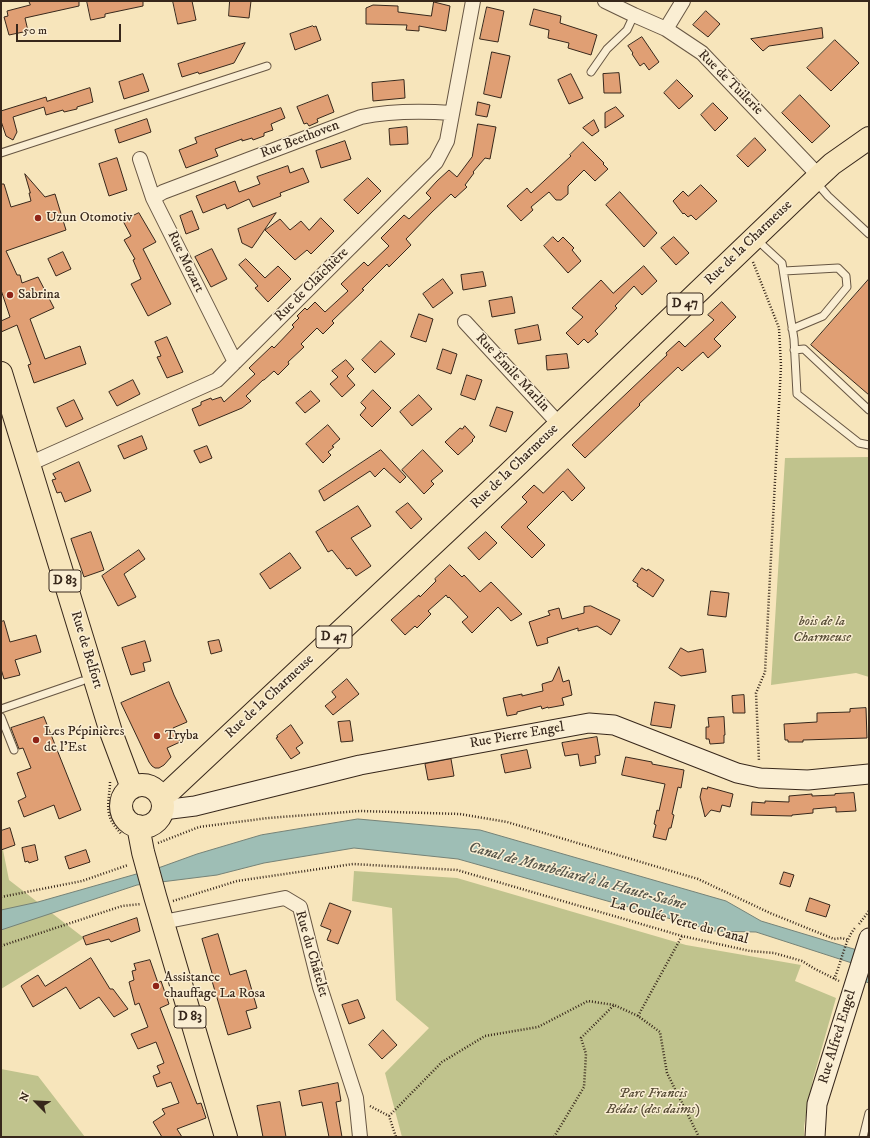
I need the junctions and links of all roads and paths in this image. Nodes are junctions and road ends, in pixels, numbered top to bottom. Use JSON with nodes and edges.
{"nodes":[{"id":1,"x":473,"y":1,"type":"edge"},
{"id":2,"x":605,"y":1,"type":"edge"},
{"id":3,"x":683,"y":1,"type":"edge"},
{"id":4,"x":634,"y":15,"type":"junction"},
{"id":5,"x":666,"y":29,"type":"junction"},
{"id":6,"x":267,"y":66,"type":"dead end"},
{"id":7,"x":592,"y":72,"type":"dead end"},
{"id":8,"x":452,"y":113,"type":"junction"},
{"id":9,"x":869,"y":138,"type":"edge"},
{"id":10,"x":1,"y":153,"type":"edge"},
{"id":11,"x":140,"y":160,"type":"dead end"},
{"id":12,"x":816,"y":178,"type":"junction"},
{"id":13,"x":153,"y":198,"type":"junction"},
{"id":14,"x":869,"y":234,"type":"edge"},
{"id":15,"x":750,"y":241,"type":"junction"},
{"id":16,"x":784,"y":271,"type":"junction"},
{"id":17,"x":465,"y":322,"type":"dead end"},
{"id":18,"x":792,"y":329,"type":"junction"},
{"id":19,"x":794,"y":350,"type":"junction"},
{"id":20,"x":235,"y":362,"type":"junction"},
{"id":21,"x":1,"y":373,"type":"edge"},
{"id":22,"x":4,"y":397,"type":"edge"},
{"id":23,"x":869,"y":410,"type":"edge"},
{"id":24,"x":559,"y":424,"type":"junction"},
{"id":25,"x":869,"y":446,"type":"edge"},
{"id":26,"x":28,"y":464,"type":"junction"},
{"id":27,"x":82,"y":681,"type":"dead end"},
{"id":28,"x":1,"y":709,"type":"edge"},
{"id":29,"x":1,"y":717,"type":"edge"},
{"id":30,"x":14,"y":750,"type":"dead end"},
{"id":31,"x":869,"y":774,"type":"edge"},
{"id":32,"x":110,"y":778,"type":"dead end"},
{"id":33,"x":760,"y":778,"type":"junction"},
{"id":34,"x":132,"y":788,"type":"junction"},
{"id":35,"x":162,"y":803,"type":"junction"},
{"id":36,"x":131,"y":834,"type":"junction"},
{"id":37,"x":143,"y":853,"type":"junction"},
{"id":38,"x":1,"y":897,"type":"edge"},
{"id":39,"x":158,"y":907,"type":"junction"},
{"id":40,"x":869,"y":911,"type":"edge"},
{"id":41,"x":682,"y":936,"type":"junction"},
{"id":42,"x":848,"y":940,"type":"junction"},
{"id":43,"x":868,"y":940,"type":"edge"},
{"id":44,"x":1,"y":946,"type":"edge"},
{"id":45,"x":614,"y":1005,"type":"junction"},
{"id":46,"x":638,"y":1016,"type":"junction"},
{"id":47,"x":356,"y":1098,"type":"junction"},
{"id":48,"x":869,"y":1113,"type":"edge"},
{"id":49,"x":389,"y":1116,"type":"junction"},
{"id":50,"x":226,"y":1137,"type":"edge"},
{"id":51,"x":360,"y":1137,"type":"edge"},
{"id":52,"x":396,"y":1137,"type":"edge"},
{"id":53,"x":554,"y":1137,"type":"edge"},
{"id":54,"x":699,"y":1137,"type":"edge"},
{"id":55,"x":815,"y":1137,"type":"edge"},
{"id":56,"x":863,"y":1137,"type":"edge"}],
"edges":[{"from":1,"to":8,"type":"street","name":"Rue de Claichière"},
{"from":2,"to":4,"type":"street","name":"Rue de Tuilerie"},
{"from":3,"to":5,"type":"street"},
{"from":4,"to":5,"type":"street","name":"Rue de Tuilerie"},
{"from":4,"to":7,"type":"lane"},
{"from":5,"to":12,"type":"street","name":"Rue de Tuilerie"},
{"from":6,"to":10,"type":"lane"},
{"from":8,"to":13,"type":"street","name":"Rue Beethoven"},
{"from":8,"to":20,"type":"street","name":"Rue de Claichière"},
{"from":9,"to":12,"type":"main road","name":"Rue de la Charmeuse","number":"D 47"},
{"from":11,"to":13,"type":"street","name":"Rue Mozart"},
{"from":12,"to":14,"type":"lane"},
{"from":12,"to":15,"type":"main road","name":"Rue de la Charmeuse","number":"D 47"},
{"from":13,"to":20,"type":"street","name":"Rue Mozart"},
{"from":15,"to":16,"type":"lane"},
{"from":15,"to":24,"type":"main road","name":"Rue de la Charmeuse","number":"D 47"},
{"from":15,"to":33,"type":"path"},
{"from":16,"to":18,"type":"lane"},
{"from":16,"to":18,"type":"lane"},
{"from":17,"to":24,"type":"street","name":"Rue Émile Marlin"},
{"from":18,"to":19,"type":"lane"},
{"from":19,"to":23,"type":"lane"},
{"from":19,"to":25,"type":"lane"},
{"from":20,"to":26,"type":"street","name":"Rue de Claichière"},
{"from":21,"to":22,"type":"main road","name":"Rue de Belfort","number":"D 83"},
{"from":22,"to":26,"type":"main road","name":"Rue de Belfort","number":"D 83"},
{"from":24,"to":35,"type":"main road","name":"Rue de la Charmeuse","number":"D 47"},
{"from":26,"to":34,"type":"main road","name":"Rue de Belfort","number":"D 83"},
{"from":27,"to":28,"type":"lane"},
{"from":29,"to":30,"type":"lane"},
{"from":31,"to":33,"type":"street","name":"Rue Pierre Engel"},
{"from":32,"to":36,"type":"path"},
{"from":33,"to":35,"type":"street","name":"Rue Pierre Engel"},
{"from":34,"to":35,"type":"main road"},
{"from":34,"to":36,"type":"main road"},
{"from":35,"to":36,"type":"main road","name":"Rue de la Charmeuse"},
{"from":36,"to":37,"type":"main road","number":"D 83"},
{"from":37,"to":38,"type":"path"},
{"from":37,"to":39,"type":"main road","number":"D 83"},
{"from":37,"to":42,"type":"path"},
{"from":39,"to":41,"type":"path","name":"La Coulée Verte du Canal"},
{"from":39,"to":44,"type":"path","name":"La Coulée Verte du Canal"},
{"from":39,"to":47,"type":"street","name":"Rue du Châtelet"},
{"from":39,"to":50,"type":"main road","number":"D 83"},
{"from":40,"to":42,"type":"path"},
{"from":41,"to":42,"type":"path","name":"La Coulée Verte du Canal"},
{"from":41,"to":46,"type":"path"},
{"from":43,"to":55,"type":"street","name":"Rue Alfred Engel"},
{"from":45,"to":46,"type":"path"},
{"from":45,"to":49,"type":"path"},
{"from":45,"to":53,"type":"path"},
{"from":46,"to":54,"type":"path"},
{"from":47,"to":49,"type":"path"},
{"from":47,"to":51,"type":"street","name":"Rue du Châtelet"},
{"from":48,"to":56,"type":"lane"},
{"from":49,"to":52,"type":"path"}]}
